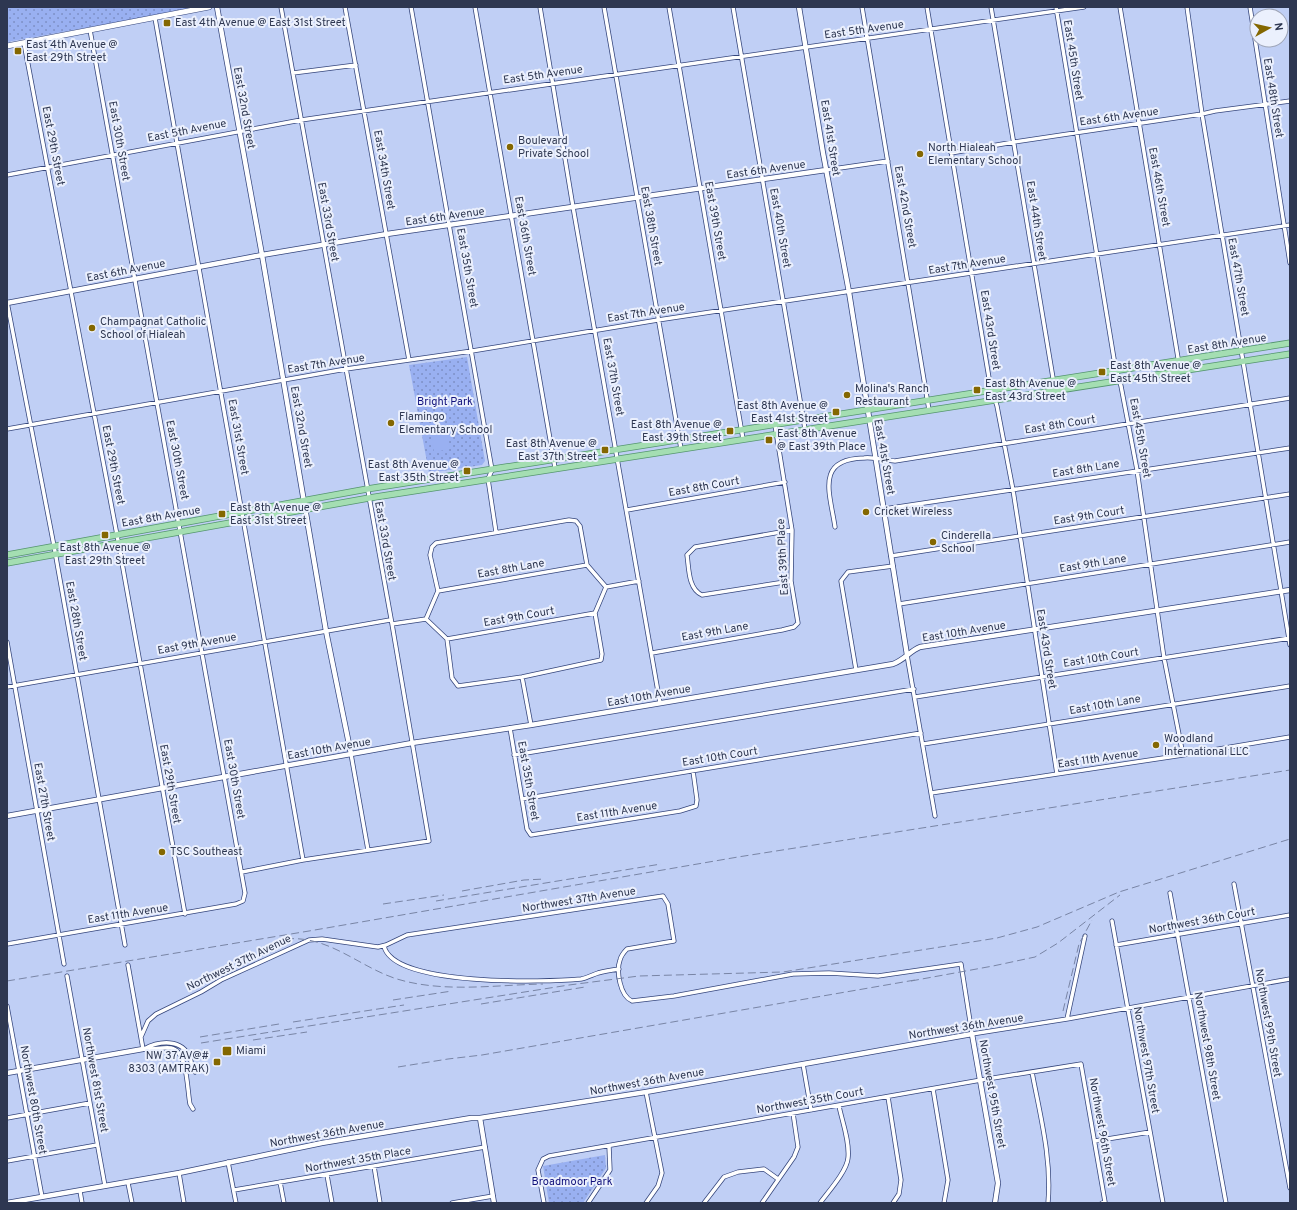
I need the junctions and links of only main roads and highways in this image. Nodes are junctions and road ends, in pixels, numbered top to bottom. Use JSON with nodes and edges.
{"nodes":[{"id":1,"x":209,"y":7,"type":"edge"},
{"id":2,"x":7,"y":46,"type":"edge"},
{"id":3,"x":1290,"y":343,"type":"edge"},
{"id":4,"x":1290,"y":354,"type":"edge"},
{"id":5,"x":7,"y":555,"type":"edge"},
{"id":6,"x":7,"y":563,"type":"edge"}],
"edges":[{"from":1,"to":2,"type":"main road"},
{"from":3,"to":5,"type":"main road","name":"East 8th Avenue"},
{"from":4,"to":6,"type":"main road","name":"East 8th Avenue"}]}
